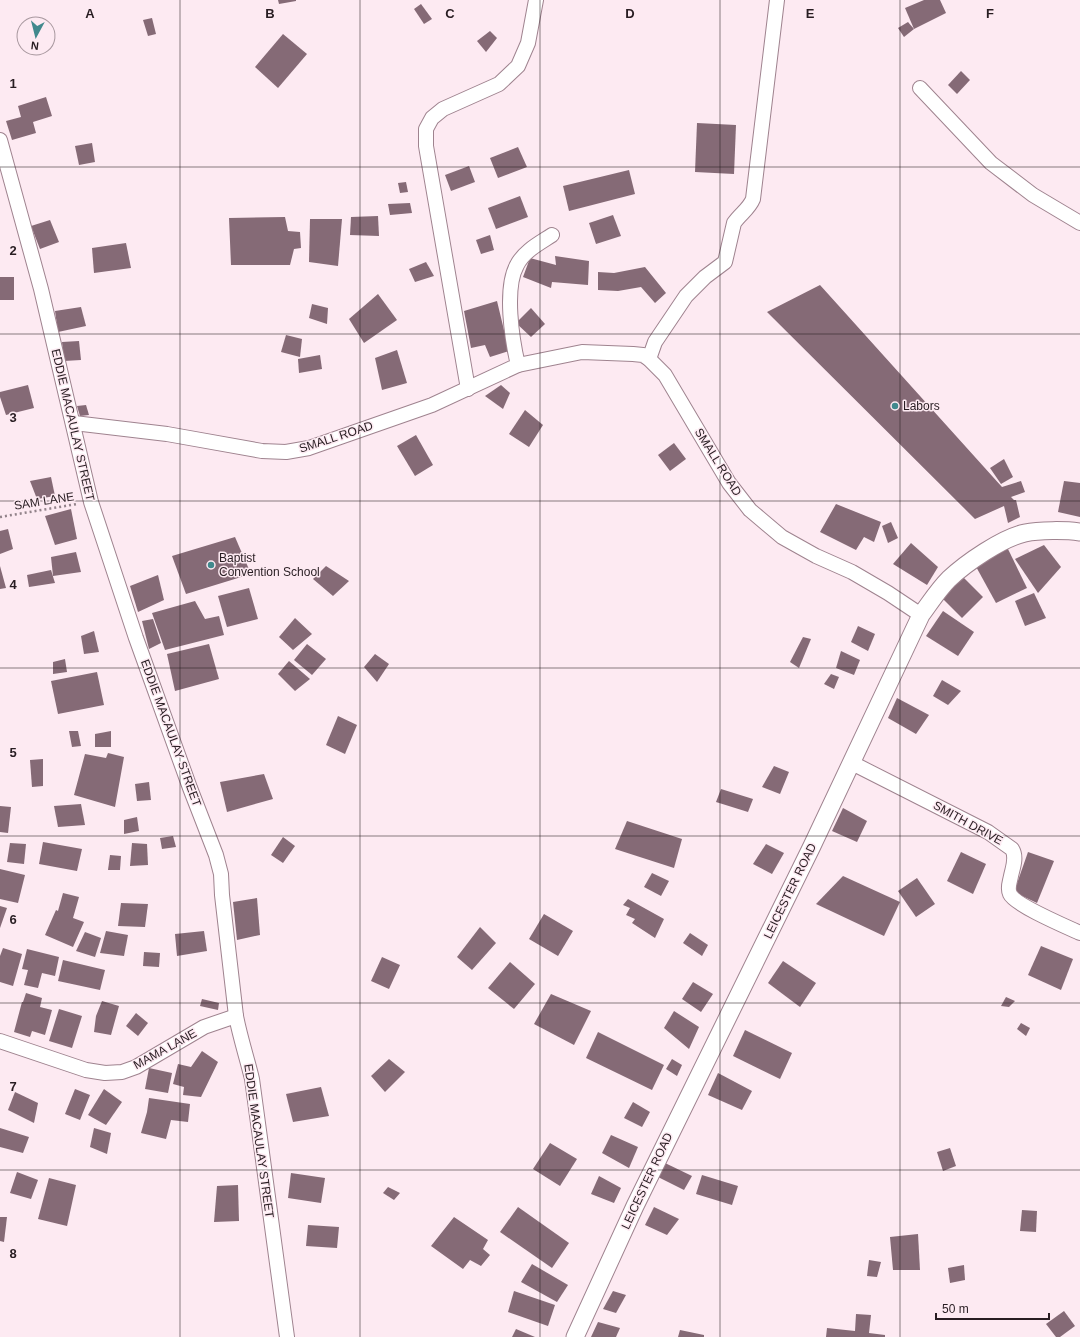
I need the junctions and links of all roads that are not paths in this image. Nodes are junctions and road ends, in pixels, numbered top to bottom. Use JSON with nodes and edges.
{"nodes":[{"id":1,"x":536,"y":0,"type":"edge"},
{"id":2,"x":777,"y":0,"type":"edge"},
{"id":3,"x":920,"y":88,"type":"dead end"},
{"id":4,"x":0,"y":140,"type":"edge"},
{"id":5,"x":1080,"y":223,"type":"edge"},
{"id":6,"x":552,"y":235,"type":"dead end"},
{"id":7,"x":649,"y":359,"type":"junction"},
{"id":8,"x":518,"y":365,"type":"junction"},
{"id":9,"x":468,"y":389,"type":"junction"},
{"id":10,"x":74,"y":423,"type":"junction"},
{"id":11,"x":1080,"y":532,"type":"edge"},
{"id":12,"x":921,"y":615,"type":"junction"},
{"id":13,"x":852,"y":763,"type":"junction"},
{"id":14,"x":1080,"y":933,"type":"edge"},
{"id":15,"x":236,"y":1016,"type":"junction"},
{"id":16,"x":0,"y":1041,"type":"edge"},
{"id":17,"x":287,"y":1337,"type":"edge"},
{"id":18,"x":575,"y":1337,"type":"edge"}],
"edges":[{"from":1,"to":9,"type":"street"},
{"from":2,"to":7,"type":"street"},
{"from":3,"to":5,"type":"street"},
{"from":4,"to":10,"type":"street","name":"EDDIE MACAULAY STREET"},
{"from":6,"to":8,"type":"street"},
{"from":7,"to":8,"type":"street","name":"SMALL ROAD"},
{"from":7,"to":12,"type":"street","name":"SMALL ROAD"},
{"from":8,"to":9,"type":"street","name":"SMALL ROAD"},
{"from":9,"to":10,"type":"street","name":"SMALL ROAD"},
{"from":10,"to":15,"type":"street","name":"EDDIE MACAULAY STREET"},
{"from":11,"to":12,"type":"street","name":"LEICESTER ROAD"},
{"from":12,"to":13,"type":"street","name":"LEICESTER ROAD"},
{"from":13,"to":14,"type":"street","name":"SMITH DRIVE"},
{"from":13,"to":18,"type":"street","name":"LEICESTER ROAD"},
{"from":15,"to":16,"type":"street","name":"MAMA LANE"},
{"from":15,"to":17,"type":"street","name":"EDDIE MACAULAY STREET"}]}
